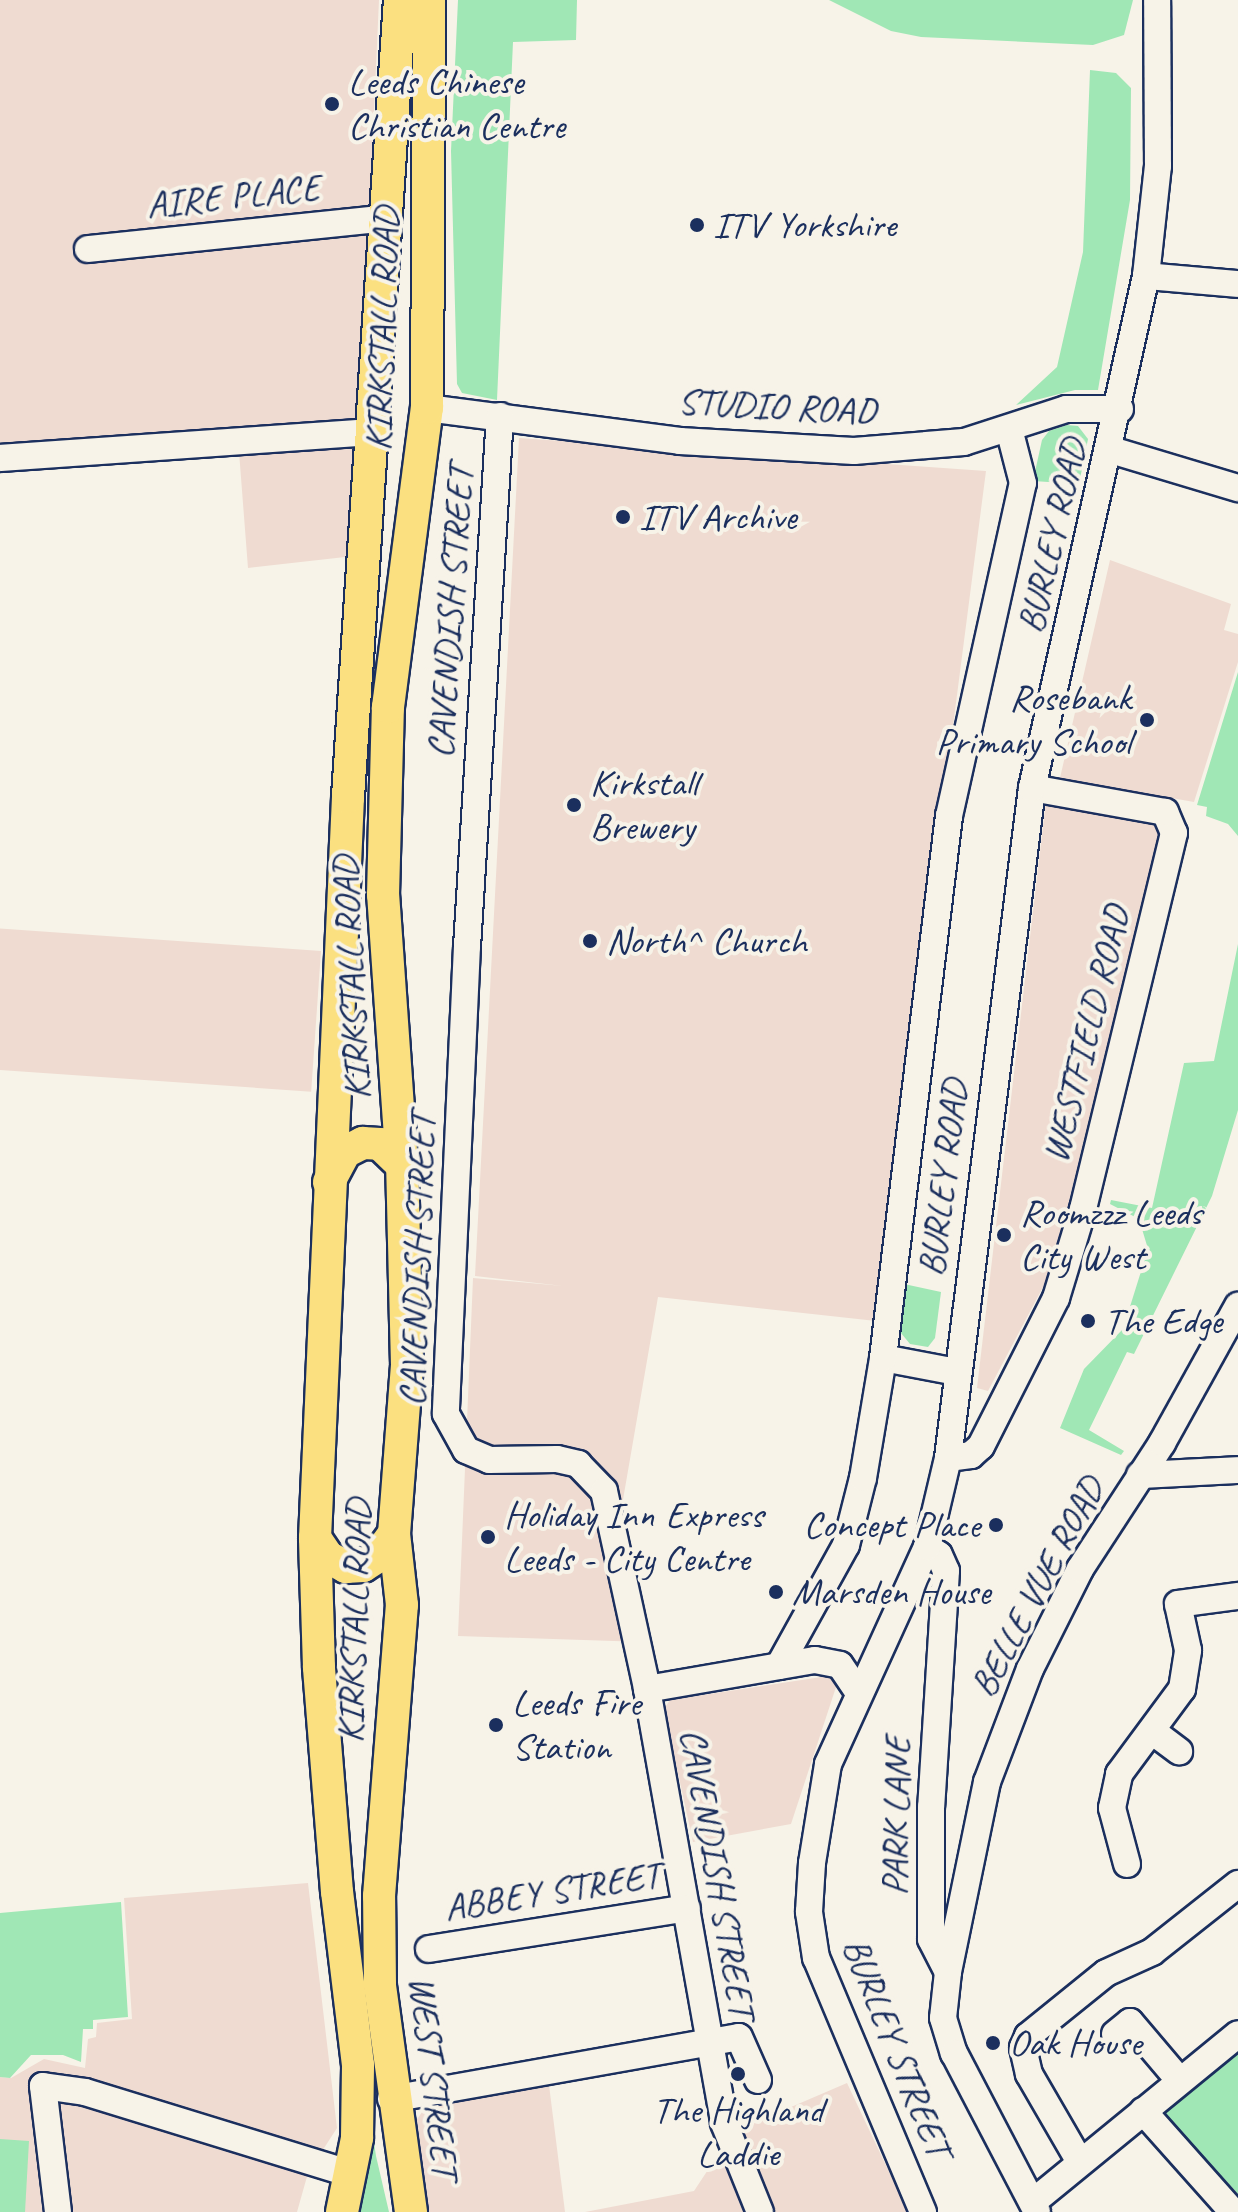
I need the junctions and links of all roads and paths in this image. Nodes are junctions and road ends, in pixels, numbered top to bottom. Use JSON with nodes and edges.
{"nodes":[{"id":1,"x":400,"y":0,"type":"edge"},
{"id":2,"x":429,"y":0,"type":"edge"},
{"id":3,"x":1157,"y":0,"type":"edge"},
{"id":4,"x":386,"y":218,"type":"junction"},
{"id":5,"x":88,"y":249,"type":"dead end"},
{"id":6,"x":1146,"y":276,"type":"junction"},
{"id":7,"x":1238,"y":284,"type":"edge"},
{"id":8,"x":426,"y":315,"type":"junction"},
{"id":9,"x":382,"y":326,"type":"junction"},
{"id":10,"x":427,"y":408,"type":"junction"},
{"id":11,"x":1120,"y":409,"type":"junction"},
{"id":12,"x":500,"y":416,"type":"junction"},
{"id":13,"x":1009,"y":429,"type":"junction"},
{"id":14,"x":373,"y":432,"type":"junction"},
{"id":15,"x":1111,"y":450,"type":"junction"},
{"id":16,"x":0,"y":458,"type":"edge"},
{"id":17,"x":1238,"y":488,"type":"edge"},
{"id":18,"x":368,"y":512,"type":"junction"},
{"id":19,"x":412,"y":518,"type":"junction"},
{"id":20,"x":1032,"y":788,"type":"junction"},
{"id":21,"x":402,"y":1165,"type":"junction"},
{"id":22,"x":329,"y":1182,"type":"junction"},
{"id":23,"x":1238,"y":1306,"type":"edge"},
{"id":24,"x":1225,"y":1357,"type":"edge"},
{"id":25,"x":883,"y":1358,"type":"junction"},
{"id":26,"x":957,"y":1372,"type":"junction"},
{"id":27,"x":948,"y":1458,"type":"junction"},
{"id":28,"x":1238,"y":1470,"type":"edge"},
{"id":29,"x":1140,"y":1475,"type":"junction"},
{"id":30,"x":394,"y":1534,"type":"junction"},
{"id":31,"x":315,"y":1538,"type":"junction"},
{"id":32,"x":927,"y":1547,"type":"junction"},
{"id":33,"x":1238,"y":1596,"type":"edge"},
{"id":34,"x":779,"y":1666,"type":"junction"},
{"id":35,"x":647,"y":1689,"type":"junction"},
{"id":36,"x":858,"y":1692,"type":"junction"},
{"id":37,"x":1152,"y":1731,"type":"junction"},
{"id":38,"x":1179,"y":1751,"type":"dead end"},
{"id":39,"x":1130,"y":1866,"type":"dead end"},
{"id":40,"x":1238,"y":1884,"type":"edge"},
{"id":41,"x":687,"y":1908,"type":"junction"},
{"id":42,"x":429,"y":1949,"type":"dead end"},
{"id":43,"x":379,"y":1953,"type":"joint"},
{"id":44,"x":948,"y":1972,"type":"junction"},
{"id":45,"x":1115,"y":2034,"type":"dead end"},
{"id":46,"x":1238,"y":2034,"type":"edge"},
{"id":47,"x":710,"y":2043,"type":"junction"},
{"id":48,"x":758,"y":2080,"type":"dead end"},
{"id":49,"x":1180,"y":2081,"type":"junction"},
{"id":50,"x":391,"y":2099,"type":"junction"},
{"id":51,"x":1143,"y":2111,"type":"junction"},
{"id":52,"x":1080,"y":2162,"type":"junction"},
{"id":53,"x":351,"y":2174,"type":"junction"},
{"id":54,"x":1035,"y":2207,"type":"edge"},
{"id":55,"x":58,"y":2212,"type":"edge"},
{"id":56,"x":342,"y":2212,"type":"edge"},
{"id":57,"x":411,"y":2212,"type":"edge"},
{"id":58,"x":760,"y":2212,"type":"edge"},
{"id":59,"x":923,"y":2212,"type":"edge"},
{"id":60,"x":1233,"y":2212,"type":"edge"}],
"edges":[{"from":1,"to":4,"type":"main road","name":"KIRKSTALL ROAD"},
{"from":2,"to":8,"type":"main road","name":"KIRKSTALL ROAD"},
{"from":3,"to":6,"type":"street","name":"BURLEY ROAD"},
{"from":4,"to":5,"type":"street","name":"AIRE PLACE"},
{"from":4,"to":9,"type":"main road","name":"KIRKSTALL ROAD"},
{"from":6,"to":7,"type":"street"},
{"from":6,"to":11,"type":"street","name":"BURLEY ROAD"},
{"from":8,"to":9,"type":"main road"},
{"from":8,"to":10,"type":"main road","name":"KIRKSTALL ROAD"},
{"from":9,"to":14,"type":"main road","name":"KIRKSTALL ROAD"},
{"from":10,"to":12,"type":"street","name":"STUDIO ROAD"},
{"from":10,"to":19,"type":"main road","name":"KIRKSTALL ROAD"},
{"from":11,"to":13,"type":"street","name":"STUDIO ROAD"},
{"from":11,"to":15,"type":"street","name":"BURLEY ROAD"},
{"from":12,"to":13,"type":"street","name":"STUDIO ROAD"},
{"from":12,"to":35,"type":"street","name":"CAVENDISH STREET"},
{"from":13,"to":25,"type":"street","name":"BURLEY ROAD"},
{"from":14,"to":16,"type":"street"},
{"from":14,"to":18,"type":"main road","name":"KIRKSTALL ROAD"},
{"from":15,"to":17,"type":"street"},
{"from":15,"to":20,"type":"street","name":"BURLEY ROAD"},
{"from":18,"to":19,"type":"main road"},
{"from":18,"to":22,"type":"main road","name":"KIRKSTALL ROAD"},
{"from":19,"to":21,"type":"main road","name":"KIRKSTALL ROAD"},
{"from":20,"to":26,"type":"street","name":"BURLEY ROAD"},
{"from":20,"to":27,"type":"street","name":"WESTFIELD ROAD"},
{"from":21,"to":22,"type":"main road"},
{"from":21,"to":30,"type":"main road","name":"KIRKSTALL ROAD"},
{"from":22,"to":31,"type":"main road","name":"KIRKSTALL ROAD"},
{"from":23,"to":24,"type":"street","name":"BELLE VUE ROAD"},
{"from":24,"to":29,"type":"street","name":"BELLE VUE ROAD"},
{"from":25,"to":26,"type":"street"},
{"from":25,"to":34,"type":"street","name":"BURLEY ROAD"},
{"from":26,"to":27,"type":"street","name":"BURLEY ROAD"},
{"from":27,"to":32,"type":"street","name":"BURLEY ROAD"},
{"from":28,"to":29,"type":"street"},
{"from":29,"to":44,"type":"street","name":"BELLE VUE ROAD"},
{"from":30,"to":31,"type":"main road"},
{"from":30,"to":43,"type":"main road","name":"KIRKSTALL ROAD"},
{"from":31,"to":53,"type":"main road","name":"KIRKSTALL ROAD"},
{"from":32,"to":36,"type":"street","name":"BURLEY STREET"},
{"from":32,"to":44,"type":"street","name":"PARK LANE"},
{"from":33,"to":37,"type":"street"},
{"from":34,"to":35,"type":"street"},
{"from":34,"to":36,"type":"street"},
{"from":35,"to":41,"type":"street","name":"CAVENDISH STREET"},
{"from":36,"to":59,"type":"street","name":"BURLEY STREET"},
{"from":37,"to":38,"type":"street"},
{"from":37,"to":39,"type":"street"},
{"from":40,"to":52,"type":"street"},
{"from":41,"to":42,"type":"street","name":"ABBEY STREET"},
{"from":41,"to":47,"type":"street","name":"CAVENDISH STREET"},
{"from":43,"to":50,"type":"main road","name":"WEST STREET"},
{"from":44,"to":54,"type":"street"},
{"from":45,"to":49,"type":"street"},
{"from":46,"to":49,"type":"street"},
{"from":47,"to":48,"type":"street"},
{"from":47,"to":50,"type":"street"},
{"from":47,"to":58,"type":"street","name":"CAVENDISH STREET"},
{"from":49,"to":51,"type":"street"},
{"from":50,"to":57,"type":"main road","name":"WEST STREET"},
{"from":51,"to":52,"type":"street"},
{"from":51,"to":60,"type":"street"},
{"from":52,"to":54,"type":"street"},
{"from":53,"to":55,"type":"street"},
{"from":53,"to":56,"type":"main road","name":"KIRKSTALL ROAD"}]}
